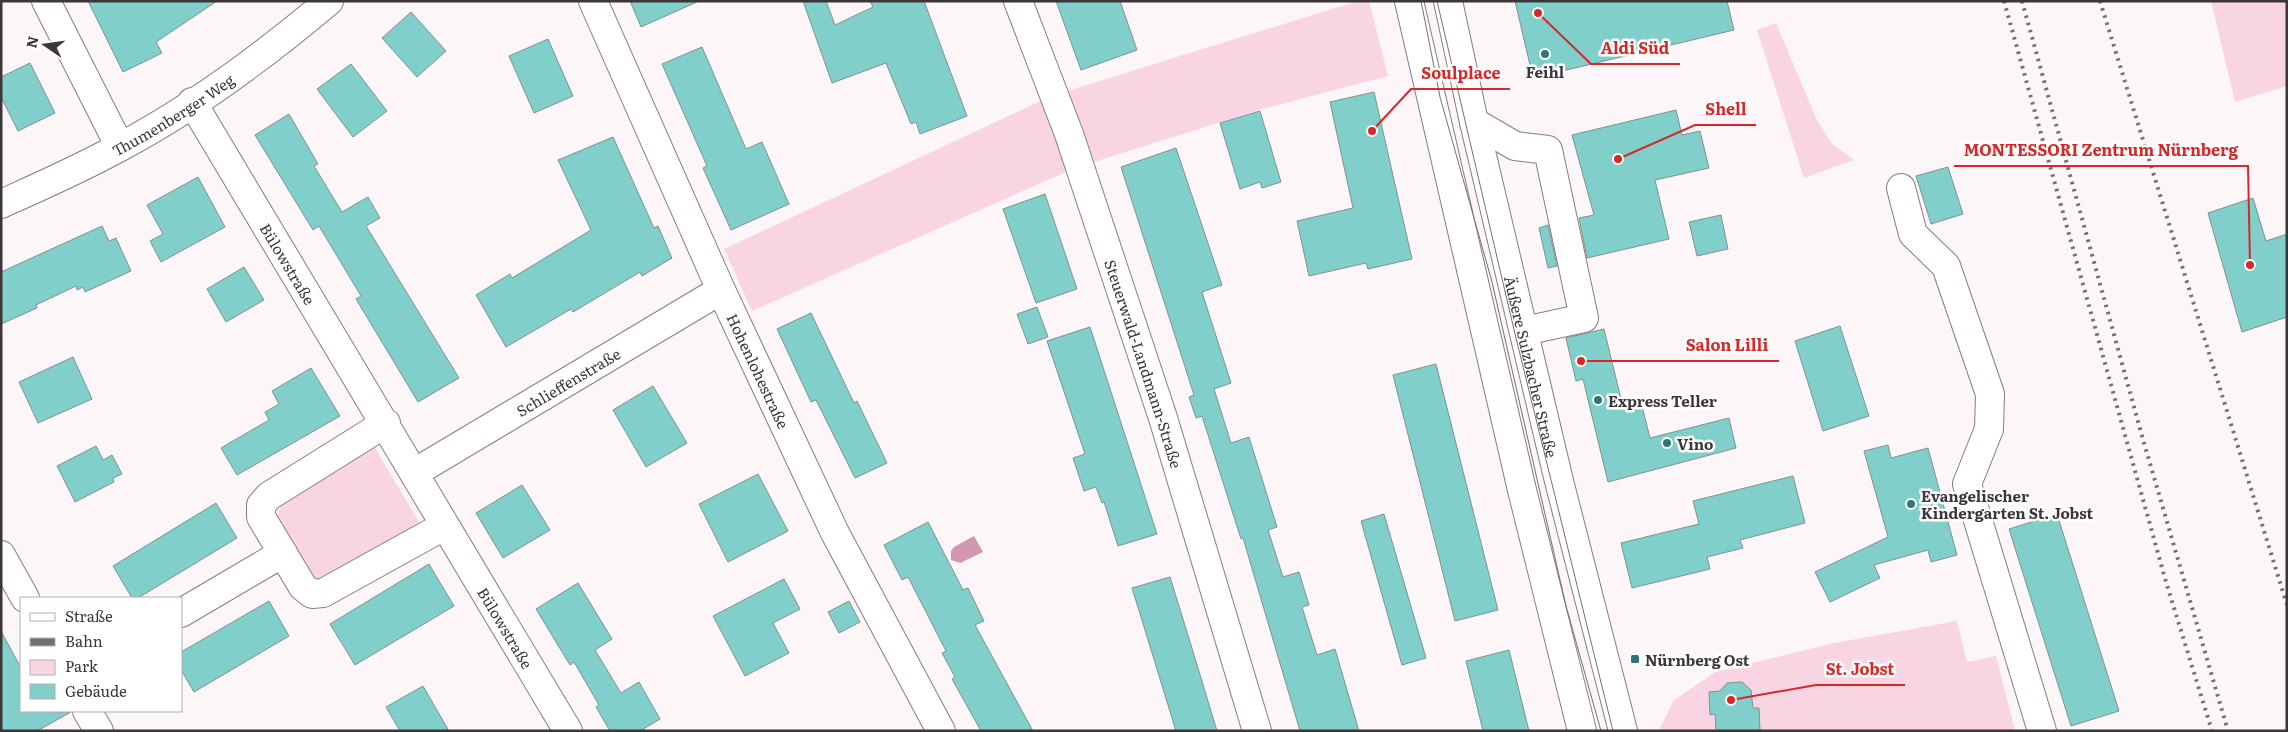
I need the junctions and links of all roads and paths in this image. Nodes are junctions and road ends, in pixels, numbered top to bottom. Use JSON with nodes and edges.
{"nodes":[{"id":1,"x":46,"y":1,"type":"edge"},
{"id":2,"x":329,"y":1,"type":"edge"},
{"id":3,"x":593,"y":1,"type":"edge"},
{"id":4,"x":1018,"y":1,"type":"edge"},
{"id":5,"x":1409,"y":1,"type":"edge"},
{"id":6,"x":1448,"y":1,"type":"edge"},
{"id":7,"x":192,"y":102,"type":"junction"},
{"id":8,"x":1474,"y":122,"type":"junction"},
{"id":9,"x":120,"y":147,"type":"junction"},
{"id":10,"x":1901,"y":188,"type":"dead end"},
{"id":11,"x":1,"y":204,"type":"edge"},
{"id":12,"x":721,"y":290,"type":"junction"},
{"id":13,"x":1524,"y":331,"type":"junction"},
{"id":14,"x":386,"y":423,"type":"junction"},
{"id":15,"x":414,"y":473,"type":"junction"},
{"id":16,"x":1564,"y":505,"type":"junction"},
{"id":17,"x":1529,"y":517,"type":"junction"},
{"id":18,"x":444,"y":526,"type":"junction"},
{"id":19,"x":283,"y":553,"type":"junction"},
{"id":20,"x":1,"y":555,"type":"edge"},
{"id":21,"x":24,"y":597,"type":"edge"},
{"id":22,"x":1589,"y":601,"type":"junction"},
{"id":23,"x":1552,"y":610,"type":"junction"},
{"id":24,"x":182,"y":612,"type":"edge"},
{"id":25,"x":88,"y":712,"type":"edge"},
{"id":26,"x":99,"y":731,"type":"edge"},
{"id":27,"x":568,"y":731,"type":"edge"},
{"id":28,"x":941,"y":731,"type":"edge"},
{"id":29,"x":1257,"y":731,"type":"edge"},
{"id":30,"x":1582,"y":731,"type":"edge"},
{"id":31,"x":1623,"y":731,"type":"edge"},
{"id":32,"x":2042,"y":731,"type":"edge"}],
"edges":[{"from":1,"to":9,"type":"street"},
{"from":2,"to":7,"type":"street","name":"Thumenberger Weg"},
{"from":3,"to":12,"type":"street","name":"Hohenlohestraße"},
{"from":4,"to":29,"type":"street","name":"Steuerwald-Landmann-Straße"},
{"from":5,"to":17,"type":"street"},
{"from":6,"to":8,"type":"street","name":"Äußere Sulzbacher Straße"},
{"from":7,"to":9,"type":"street","name":"Thumenberger Weg"},
{"from":7,"to":14,"type":"street","name":"Bülowstraße"},
{"from":8,"to":13,"type":"street","name":"Äußere Sulzbacher Straße"},
{"from":8,"to":13,"type":"street"},
{"from":9,"to":11,"type":"street","name":"Thumenberger Weg"},
{"from":10,"to":32,"type":"street"},
{"from":12,"to":15,"type":"street","name":"Schlieffenstraße"},
{"from":12,"to":28,"type":"street","name":"Hohenlohestraße"},
{"from":13,"to":16,"type":"street","name":"Äußere Sulzbacher Straße"},
{"from":14,"to":15,"type":"street","name":"Bülowstraße"},
{"from":14,"to":19,"type":"street"},
{"from":15,"to":18,"type":"street","name":"Bülowstraße"},
{"from":16,"to":17,"type":"street"},
{"from":16,"to":22,"type":"street","name":"Äußere Sulzbacher Straße"},
{"from":17,"to":23,"type":"street"},
{"from":18,"to":19,"type":"street"},
{"from":18,"to":27,"type":"street","name":"Bülowstraße"},
{"from":19,"to":24,"type":"street"},
{"from":20,"to":21,"type":"street"},
{"from":22,"to":23,"type":"street"},
{"from":22,"to":31,"type":"street","name":"Äußere Sulzbacher Straße"},
{"from":23,"to":30,"type":"street"},
{"from":25,"to":26,"type":"street"}]}
